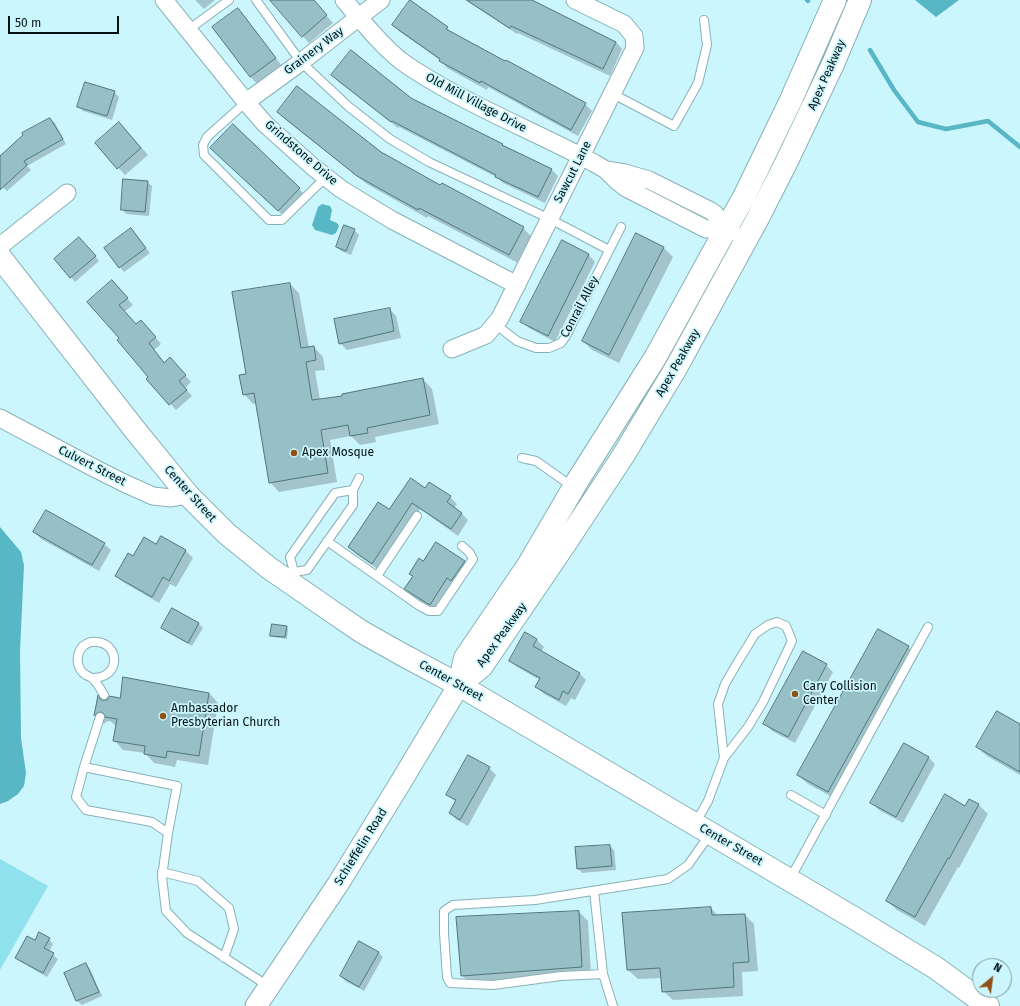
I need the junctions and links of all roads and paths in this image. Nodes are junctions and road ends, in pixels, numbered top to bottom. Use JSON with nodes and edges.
{"nodes":[{"id":1,"x":164,"y":0,"type":"edge"},
{"id":2,"x":229,"y":0,"type":"edge"},
{"id":3,"x":256,"y":0,"type":"edge"},
{"id":4,"x":344,"y":0,"type":"edge"},
{"id":5,"x":381,"y":0,"type":"edge"},
{"id":6,"x":575,"y":0,"type":"edge"},
{"id":7,"x":835,"y":0,"type":"edge"},
{"id":8,"x":860,"y":0,"type":"edge"},
{"id":9,"x":358,"y":17,"type":"junction"},
{"id":10,"x":704,"y":20,"type":"dead end"},
{"id":11,"x":188,"y":30,"type":"junction"},
{"id":12,"x":301,"y":62,"type":"junction"},
{"id":13,"x":613,"y":94,"type":"junction"},
{"id":14,"x":246,"y":102,"type":"junction"},
{"id":15,"x":581,"y":156,"type":"junction"},
{"id":16,"x":326,"y":177,"type":"junction"},
{"id":17,"x":67,"y":192,"type":"dead end"},
{"id":18,"x":550,"y":219,"type":"junction"},
{"id":19,"x":621,"y":226,"type":"dead end"},
{"id":20,"x":726,"y":229,"type":"junction"},
{"id":21,"x":746,"y":240,"type":"junction"},
{"id":22,"x":0,"y":246,"type":"edge"},
{"id":23,"x":609,"y":250,"type":"junction"},
{"id":24,"x":0,"y":257,"type":"edge"},
{"id":25,"x":517,"y":285,"type":"junction"},
{"id":26,"x":495,"y":324,"type":"junction"},
{"id":27,"x":452,"y":349,"type":"dead end"},
{"id":28,"x":0,"y":418,"type":"edge"},
{"id":29,"x":522,"y":458,"type":"dead end"},
{"id":30,"x":359,"y":478,"type":"dead end"},
{"id":31,"x":574,"y":487,"type":"junction"},
{"id":32,"x":353,"y":490,"type":"junction"},
{"id":33,"x":188,"y":495,"type":"junction"},
{"id":34,"x":416,"y":516,"type":"dead end"},
{"id":35,"x":327,"y":541,"type":"junction"},
{"id":36,"x":462,"y":546,"type":"dead end"},
{"id":37,"x":290,"y":576,"type":"junction"},
{"id":38,"x":377,"y":576,"type":"junction"},
{"id":39,"x":928,"y":627,"type":"dead end"},
{"id":40,"x":93,"y":678,"type":"junction"},
{"id":41,"x":459,"y":685,"type":"junction"},
{"id":42,"x":104,"y":695,"type":"dead end"},
{"id":43,"x":100,"y":716,"type":"dead end"},
{"id":44,"x":724,"y":758,"type":"junction"},
{"id":45,"x":84,"y":767,"type":"junction"},
{"id":46,"x":791,"y":795,"type":"dead end"},
{"id":47,"x":826,"y":814,"type":"junction"},
{"id":48,"x":702,"y":829,"type":"junction"},
{"id":49,"x":168,"y":833,"type":"junction"},
{"id":50,"x":162,"y":872,"type":"junction"},
{"id":51,"x":790,"y":880,"type":"junction"},
{"id":52,"x":594,"y":891,"type":"junction"},
{"id":53,"x":224,"y":958,"type":"junction"},
{"id":54,"x":603,"y":974,"type":"junction"},
{"id":55,"x":269,"y":987,"type":"junction"},
{"id":56,"x":256,"y":1006,"type":"edge"},
{"id":57,"x":613,"y":1006,"type":"edge"},
{"id":58,"x":988,"y":1006,"type":"edge"}],
"edges":[{"from":1,"to":11,"type":"street","name":"Grindstone Drive"},
{"from":2,"to":11,"type":"lane"},
{"from":3,"to":12,"type":"lane"},
{"from":4,"to":9,"type":"street","name":"Old Mill Village Drive"},
{"from":5,"to":9,"type":"street","name":"Grainery Way"},
{"from":6,"to":13,"type":"street","name":"Sawcut Lane"},
{"from":7,"to":20,"type":"main road","name":"Apex Peakway"},
{"from":8,"to":21,"type":"main road","name":"Apex Peakway"},
{"from":9,"to":12,"type":"street","name":"Grainery Way"},
{"from":9,"to":15,"type":"street","name":"Old Mill Village Drive"},
{"from":10,"to":13,"type":"lane"},
{"from":11,"to":14,"type":"street","name":"Grindstone Drive"},
{"from":12,"to":14,"type":"street","name":"Grainery Way"},
{"from":12,"to":18,"type":"lane"},
{"from":13,"to":15,"type":"street","name":"Sawcut Lane"},
{"from":14,"to":16,"type":"street","name":"Grindstone Drive"},
{"from":14,"to":16,"type":"lane"},
{"from":15,"to":18,"type":"street","name":"Sawcut Lane"},
{"from":15,"to":20,"type":"street","name":"Old Mill Village Drive"},
{"from":16,"to":25,"type":"street","name":"Grindstone Drive"},
{"from":17,"to":22,"type":"street"},
{"from":18,"to":23,"type":"lane"},
{"from":18,"to":25,"type":"street","name":"Sawcut Lane"},
{"from":19,"to":23,"type":"lane","name":"Conrail Alley"},
{"from":20,"to":21,"type":"street","name":"Old Mill Village Drive"},
{"from":20,"to":31,"type":"main road","name":"Apex Peakway"},
{"from":21,"to":41,"type":"main road","name":"Apex Peakway"},
{"from":23,"to":26,"type":"lane","name":"Conrail Alley"},
{"from":24,"to":33,"type":"main road","name":"Center Street"},
{"from":25,"to":26,"type":"street","name":"Sawcut Lane"},
{"from":26,"to":27,"type":"street","name":"Sawcut Lane"},
{"from":28,"to":33,"type":"street","name":"Culvert Street"},
{"from":29,"to":31,"type":"lane"},
{"from":30,"to":32,"type":"lane"},
{"from":31,"to":41,"type":"main road","name":"Apex Peakway"},
{"from":32,"to":35,"type":"lane"},
{"from":32,"to":37,"type":"lane"},
{"from":33,"to":37,"type":"main road","name":"Center Street"},
{"from":34,"to":38,"type":"lane"},
{"from":35,"to":37,"type":"lane"},
{"from":35,"to":38,"type":"lane"},
{"from":36,"to":38,"type":"lane"},
{"from":37,"to":41,"type":"main road","name":"Center Street"},
{"from":39,"to":47,"type":"lane"},
{"from":40,"to":40,"type":"lane"},
{"from":40,"to":42,"type":"lane"},
{"from":41,"to":48,"type":"main road","name":"Center Street"},
{"from":41,"to":55,"type":"street","name":"Schieffelin Road"},
{"from":43,"to":45,"type":"lane"},
{"from":44,"to":44,"type":"lane"},
{"from":44,"to":48,"type":"lane"},
{"from":45,"to":49,"type":"lane"},
{"from":45,"to":49,"type":"lane"},
{"from":46,"to":47,"type":"lane"},
{"from":47,"to":51,"type":"lane"},
{"from":48,"to":51,"type":"main road","name":"Center Street"},
{"from":48,"to":52,"type":"lane"},
{"from":49,"to":50,"type":"lane"},
{"from":50,"to":53,"type":"lane"},
{"from":50,"to":53,"type":"lane"},
{"from":51,"to":58,"type":"main road","name":"Center Street"},
{"from":52,"to":54,"type":"lane"},
{"from":52,"to":54,"type":"lane"},
{"from":53,"to":55,"type":"lane"},
{"from":54,"to":57,"type":"lane"},
{"from":55,"to":56,"type":"street","name":"Schieffelin Road"}]}
